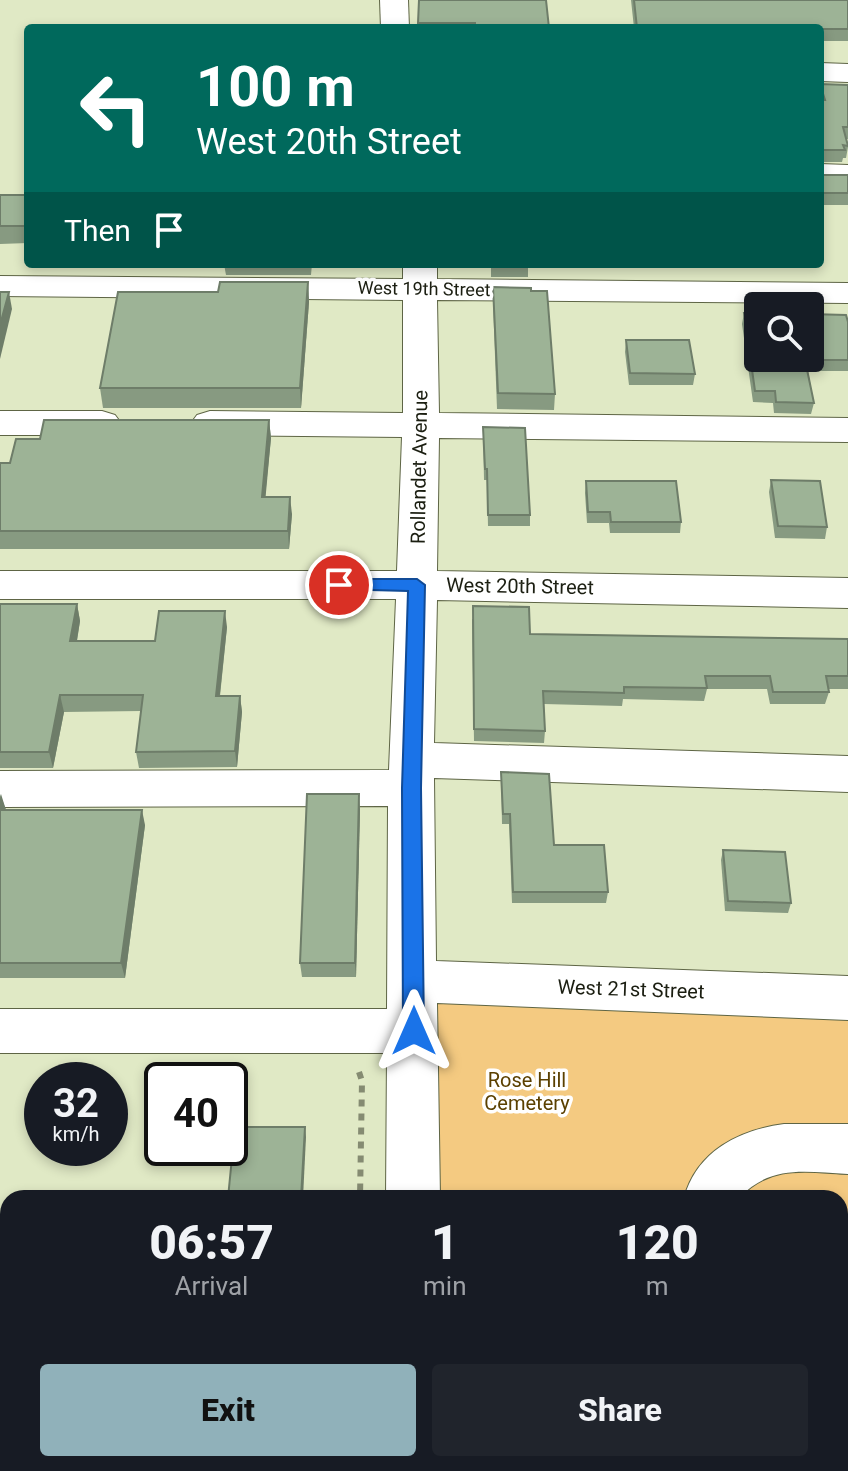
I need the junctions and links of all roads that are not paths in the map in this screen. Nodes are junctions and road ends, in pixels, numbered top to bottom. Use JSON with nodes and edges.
{"nodes":[{"id":1,"x":394,"y":0,"type":"edge"},
{"id":2,"x":395,"y":24,"type":"edge"},
{"id":3,"x":824,"y":72,"type":"edge"},
{"id":4,"x":848,"y":73,"type":"edge"},
{"id":5,"x":824,"y":174,"type":"edge"},
{"id":6,"x":848,"y":175,"type":"edge"},
{"id":7,"x":420,"y":276,"type":"edge"},
{"id":8,"x":0,"y":286,"type":"edge"},
{"id":9,"x":848,"y":293,"type":"edge"},
{"id":10,"x":0,"y":423,"type":"edge"},
{"id":11,"x":421,"y":423,"type":"junction"},
{"id":12,"x":848,"y":430,"type":"edge"},
{"id":13,"x":0,"y":585,"type":"edge"},
{"id":14,"x":417,"y":585,"type":"junction"},
{"id":15,"x":848,"y":593,"type":"edge"},
{"id":16,"x":412,"y":774,"type":"junction"},
{"id":17,"x":848,"y":774,"type":"edge"},
{"id":18,"x":0,"y":789,"type":"edge"},
{"id":19,"x":848,"y":998,"type":"edge"},
{"id":20,"x":414,"y":1006,"type":"junction"},
{"id":21,"x":0,"y":1031,"type":"edge"},
{"id":22,"x":848,"y":1149,"type":"edge"},
{"id":23,"x":413,"y":1190,"type":"edge"},
{"id":24,"x":712,"y":1190,"type":"edge"}],
"edges":[{"from":1,"to":2,"type":"street"},
{"from":3,"to":4,"type":"street"},
{"from":5,"to":6,"type":"street"},
{"from":7,"to":8,"type":"street","name":"West 19th Street"},
{"from":7,"to":9,"type":"street","name":"West 19th Street"},
{"from":7,"to":11,"type":"street","name":"Rollandet Avenue"},
{"from":10,"to":11,"type":"street"},
{"from":11,"to":12,"type":"street"},
{"from":11,"to":14,"type":"street","name":"Rollandet Avenue"},
{"from":13,"to":14,"type":"street","name":"West 20th Street"},
{"from":14,"to":15,"type":"street","name":"West 20th Street"},
{"from":14,"to":16,"type":"street","name":"Rollandet Avenue"},
{"from":16,"to":17,"type":"street"},
{"from":16,"to":18,"type":"street"},
{"from":16,"to":20,"type":"street","name":"Rollandet Avenue"},
{"from":19,"to":20,"type":"street","name":"West 21st Street"},
{"from":20,"to":21,"type":"street","name":"West 21st Street"},
{"from":20,"to":23,"type":"street","name":"Rollandet Avenue"},
{"from":22,"to":24,"type":"street"}]}
